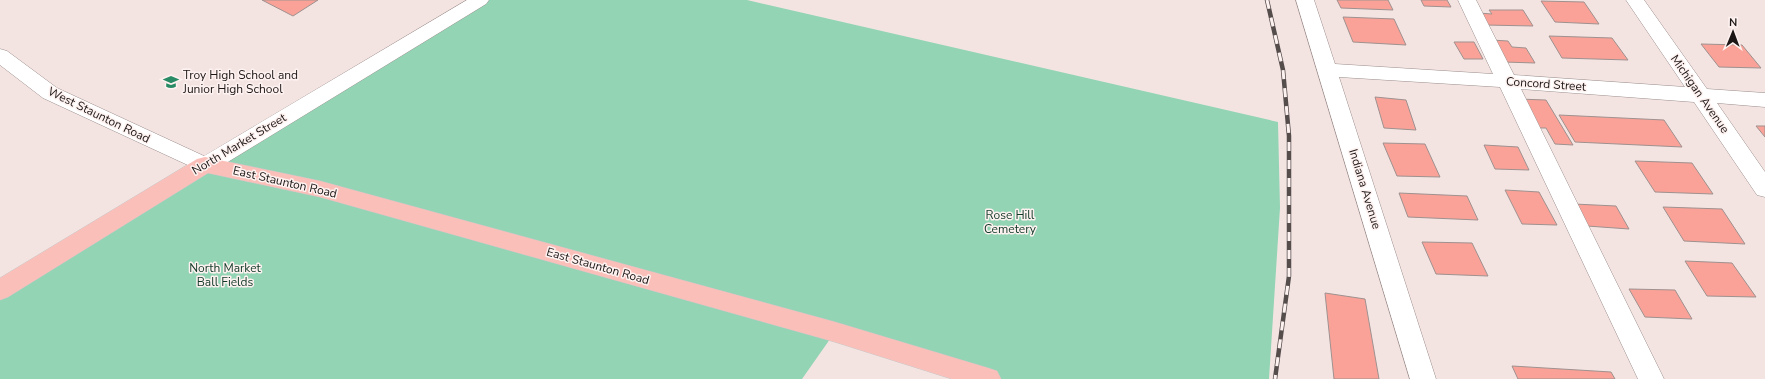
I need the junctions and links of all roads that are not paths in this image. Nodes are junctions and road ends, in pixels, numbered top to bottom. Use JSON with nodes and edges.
{"nodes":[{"id":1,"x":480,"y":0,"type":"edge"},
{"id":2,"x":1305,"y":0,"type":"edge"},
{"id":3,"x":1467,"y":0,"type":"edge"},
{"id":4,"x":1635,"y":0,"type":"edge"},
{"id":5,"x":0,"y":55,"type":"edge"},
{"id":6,"x":1328,"y":70,"type":"junction"},
{"id":7,"x":1507,"y":81,"type":"junction"},
{"id":8,"x":1701,"y":95,"type":"junction"},
{"id":9,"x":1765,"y":100,"type":"edge"},
{"id":10,"x":205,"y":165,"type":"junction"},
{"id":11,"x":1765,"y":189,"type":"edge"},
{"id":12,"x":0,"y":290,"type":"edge"},
{"id":13,"x":984,"y":378,"type":"edge"},
{"id":14,"x":1423,"y":379,"type":"edge"},
{"id":15,"x":1651,"y":379,"type":"edge"}],
"edges":[{"from":1,"to":10,"type":"street","name":"North Market Street"},
{"from":2,"to":6,"type":"street","name":"Indiana Avenue"},
{"from":3,"to":7,"type":"street"},
{"from":4,"to":8,"type":"street","name":"Michigan Avenue"},
{"from":5,"to":10,"type":"street","name":"West Staunton Road"},
{"from":6,"to":7,"type":"street","name":"Concord Street"},
{"from":6,"to":14,"type":"street","name":"Indiana Avenue"},
{"from":7,"to":8,"type":"street","name":"Concord Street"},
{"from":7,"to":15,"type":"street"},
{"from":8,"to":9,"type":"street","name":"Concord Street"},
{"from":8,"to":11,"type":"street","name":"Michigan Avenue"},
{"from":10,"to":12,"type":"main road","name":"North Market Street"},
{"from":10,"to":13,"type":"main road","name":"East Staunton Road"}]}
